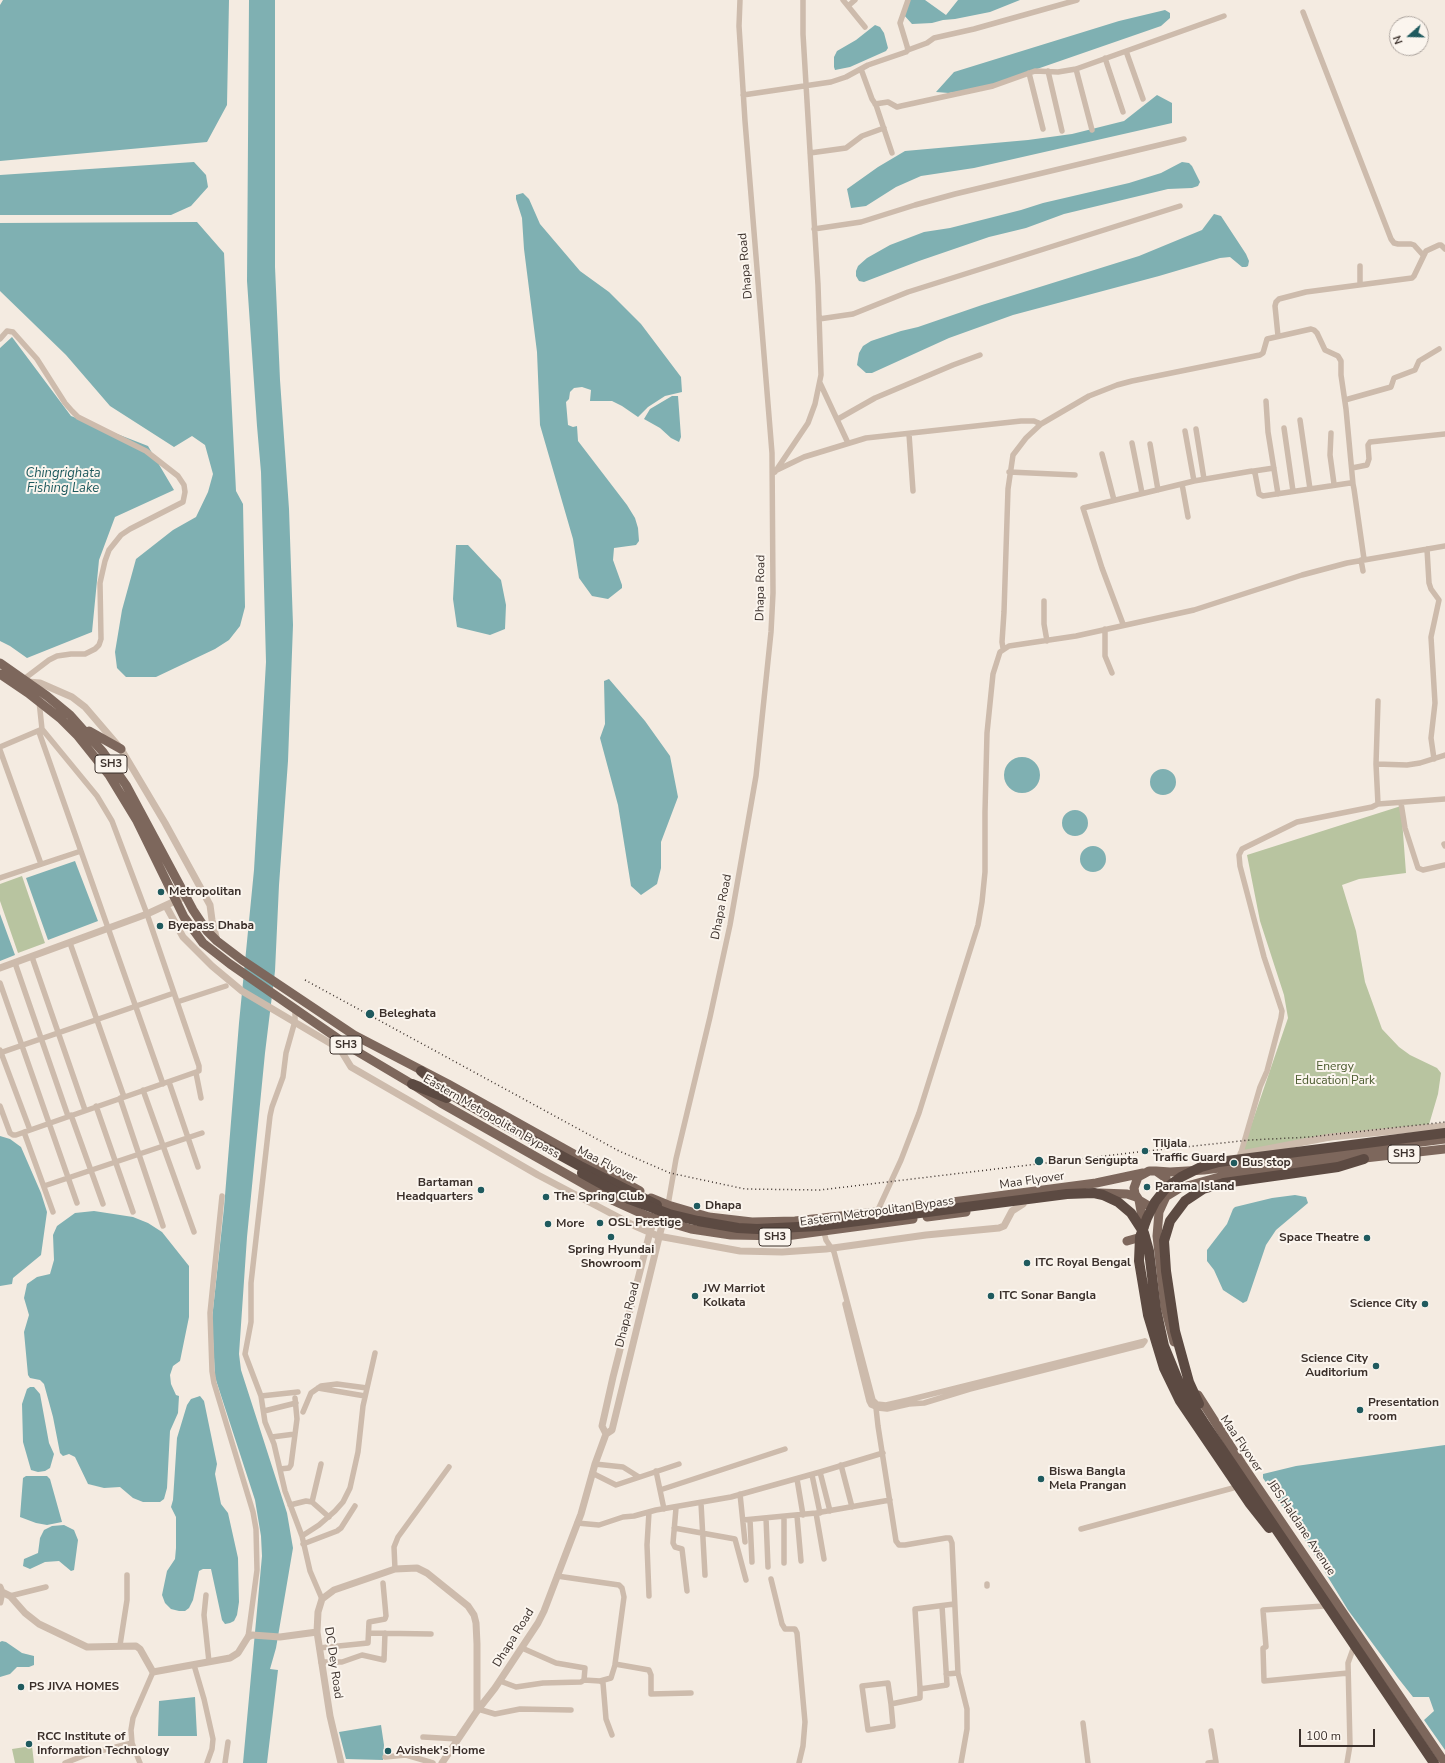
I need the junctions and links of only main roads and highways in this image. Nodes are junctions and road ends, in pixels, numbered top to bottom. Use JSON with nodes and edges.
{"nodes":[{"id":1,"x":0,"y":663,"type":"edge"},
{"id":2,"x":0,"y":674,"type":"edge"},
{"id":3,"x":82,"y":728,"type":"junction"},
{"id":4,"x":121,"y":748,"type":"road end"},
{"id":5,"x":422,"y":1071,"type":"junction"},
{"id":6,"x":412,"y":1084,"type":"junction"},
{"id":7,"x":1445,"y":1133,"type":"edge"},
{"id":8,"x":1445,"y":1139,"type":"edge"},
{"id":9,"x":1445,"y":1149,"type":"edge"},
{"id":10,"x":1364,"y":1159,"type":"junction"},
{"id":11,"x":581,"y":1170,"type":"junction"},
{"id":12,"x":1156,"y":1171,"type":"junction"},
{"id":13,"x":1143,"y":1173,"type":"junction"},
{"id":14,"x":1138,"y":1199,"type":"junction"},
{"id":15,"x":1166,"y":1199,"type":"junction"},
{"id":16,"x":1145,"y":1236,"type":"junction"},
{"id":17,"x":1127,"y":1241,"type":"dead end"},
{"id":18,"x":1199,"y":1404,"type":"junction"},
{"id":19,"x":1290,"y":1549,"type":"junction"},
{"id":20,"x":1433,"y":1763,"type":"edge"},
{"id":21,"x":1442,"y":1763,"type":"edge"},
{"id":22,"x":1445,"y":1763,"type":"edge"}],
"edges":[{"from":1,"to":3,"type":"main road","number":"SH3"},
{"from":2,"to":6,"type":"main road","name":"Eastern Metropolitan Bypass","number":"SH3"},
{"from":3,"to":4,"type":"main road"},
{"from":3,"to":5,"type":"main road","name":"Eastern Metropolitan Bypass","number":"SH3"},
{"from":5,"to":11,"type":"highway","name":"Maa Flyover"},
{"from":5,"to":13,"type":"main road","name":"Eastern Metropolitan Bypass","number":"SH3"},
{"from":6,"to":11,"type":"highway","name":"Maa Flyover"},
{"from":6,"to":14,"type":"main road","name":"Eastern Metropolitan Bypass","number":"SH3"},
{"from":7,"to":19,"type":"highway","bridge":true},
{"from":8,"to":12,"type":"main road","number":"SH3"},
{"from":9,"to":10,"type":"main road","number":"SH3"},
{"from":10,"to":15,"type":"main road","number":"SH3"},
{"from":10,"to":18,"type":"highway","bridge":true},
{"from":11,"to":18,"type":"highway","name":"Maa Flyover","bridge":true},
{"from":11,"to":19,"type":"highway","name":"Maa Flyover","bridge":true},
{"from":12,"to":13,"type":"main road","number":"SH3"},
{"from":12,"to":15,"type":"main road"},
{"from":13,"to":14,"type":"main road"},
{"from":14,"to":15,"type":"main road","number":"SH3"},
{"from":14,"to":16,"type":"main road","name":"JBS Haldane Avenue"},
{"from":15,"to":22,"type":"main road","name":"JBS Haldane Avenue"},
{"from":16,"to":17,"type":"main road"},
{"from":16,"to":20,"type":"main road","name":"JBS Haldane Avenue"},
{"from":18,"to":21,"type":"highway","name":"Maa Flyover"},
{"from":19,"to":20,"type":"highway","name":"Maa Flyover","bridge":true}]}
